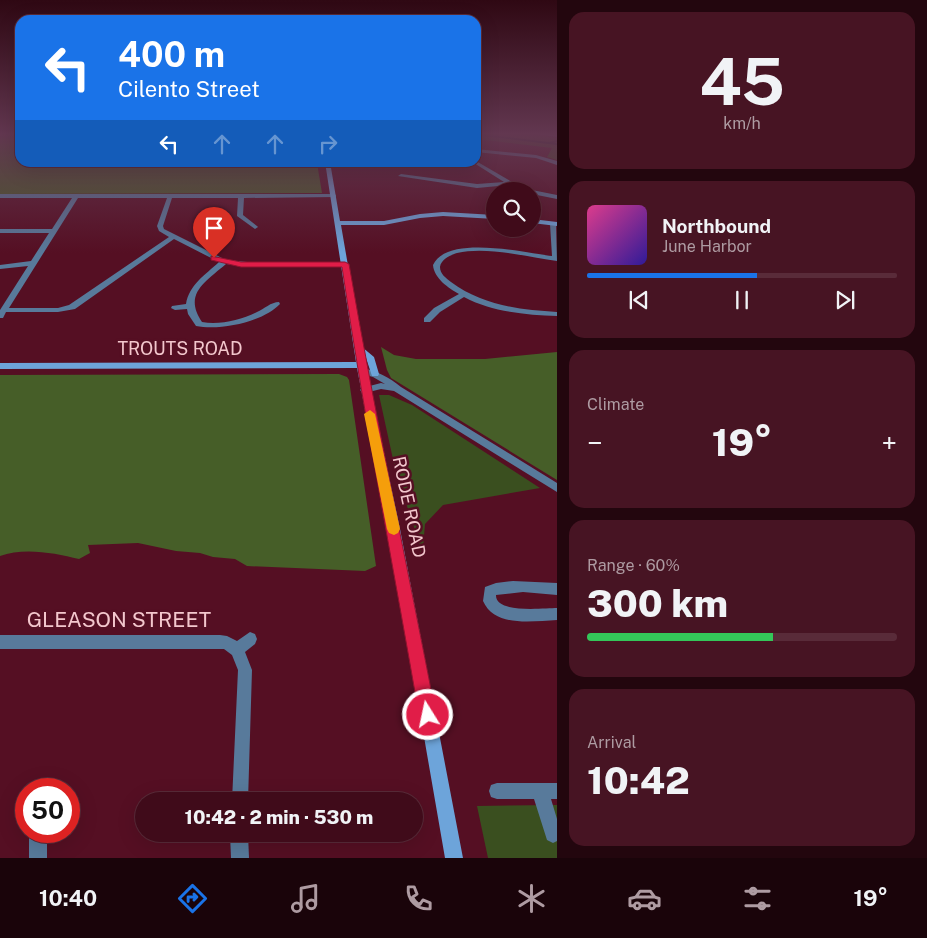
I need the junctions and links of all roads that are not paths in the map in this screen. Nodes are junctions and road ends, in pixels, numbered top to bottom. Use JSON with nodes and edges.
{"nodes":[{"id":1,"x":329,"y":173,"type":"edge"},
{"id":2,"x":494,"y":173,"type":"edge"},
{"id":3,"x":401,"y":176,"type":"dead end"},
{"id":4,"x":508,"y":182,"type":"edge"},
{"id":5,"x":486,"y":185,"type":"edge"},
{"id":6,"x":541,"y":194,"type":"edge"},
{"id":7,"x":0,"y":196,"type":"edge"},
{"id":8,"x":76,"y":196,"type":"junction"},
{"id":9,"x":170,"y":196,"type":"junction"},
{"id":10,"x":241,"y":196,"type":"junction"},
{"id":11,"x":334,"y":196,"type":"junction"},
{"id":12,"x":557,"y":197,"type":"edge"},
{"id":13,"x":486,"y":216,"type":"edge"},
{"id":14,"x":541,"y":222,"type":"edge"},
{"id":15,"x":338,"y":223,"type":"junction"},
{"id":16,"x":555,"y":224,"type":"edge"},
{"id":17,"x":255,"y":227,"type":"dead end"},
{"id":18,"x":0,"y":231,"type":"edge"},
{"id":19,"x":54,"y":231,"type":"junction"},
{"id":20,"x":173,"y":237,"type":"junction"},
{"id":21,"x":556,"y":259,"type":"edge"},
{"id":22,"x":224,"y":262,"type":"junction"},
{"id":23,"x":35,"y":263,"type":"junction"},
{"id":24,"x":345,"y":264,"type":"junction"},
{"id":25,"x":0,"y":267,"type":"edge"},
{"id":26,"x":464,"y":294,"type":"junction"},
{"id":27,"x":276,"y":304,"type":"dead end"},
{"id":28,"x":191,"y":306,"type":"junction"},
{"id":29,"x":175,"y":308,"type":"dead end"},
{"id":30,"x":2,"y":313,"type":"edge"},
{"id":31,"x":557,"y":314,"type":"edge"},
{"id":32,"x":428,"y":320,"type":"dead end"},
{"id":33,"x":359,"y":349,"type":"junction"},
{"id":34,"x":0,"y":366,"type":"edge"},
{"id":35,"x":361,"y":368,"type":"junction"},
{"id":36,"x":376,"y":374,"type":"junction"},
{"id":37,"x":398,"y":389,"type":"junction"},
{"id":38,"x":365,"y":390,"type":"junction"},
{"id":39,"x":557,"y":488,"type":"edge"},
{"id":40,"x":557,"y":589,"type":"edge"},
{"id":41,"x":557,"y":614,"type":"edge"},
{"id":42,"x":250,"y":639,"type":"dead end"},
{"id":43,"x":0,"y":642,"type":"edge"},
{"id":44,"x":237,"y":650,"type":"junction"},
{"id":45,"x":498,"y":791,"type":"dead end"},
{"id":46,"x":549,"y":791,"type":"edge"},
{"id":47,"x":240,"y":792,"type":"edge"},
{"id":48,"x":553,"y":834,"type":"dead end"},
{"id":49,"x":239,"y":842,"type":"edge"},
{"id":50,"x":38,"y":843,"type":"edge"},
{"id":51,"x":38,"y":858,"type":"edge"},
{"id":52,"x":240,"y":858,"type":"edge"},
{"id":53,"x":454,"y":858,"type":"edge"}],
"edges":[{"from":1,"to":11,"type":"main road","name":"RODE ROAD"},
{"from":2,"to":4,"type":"street"},
{"from":3,"to":5,"type":"street"},
{"from":6,"to":12,"type":"street"},
{"from":7,"to":8,"type":"street"},
{"from":8,"to":9,"type":"street"},
{"from":8,"to":19,"type":"street"},
{"from":9,"to":10,"type":"street"},
{"from":9,"to":20,"type":"street"},
{"from":10,"to":11,"type":"street"},
{"from":10,"to":17,"type":"street"},
{"from":11,"to":15,"type":"main road","name":"RODE ROAD"},
{"from":13,"to":15,"type":"main road"},
{"from":14,"to":16,"type":"main road"},
{"from":15,"to":24,"type":"main road","name":"RODE ROAD"},
{"from":16,"to":21,"type":"street"},
{"from":18,"to":19,"type":"street"},
{"from":19,"to":23,"type":"street"},
{"from":20,"to":22,"type":"street"},
{"from":20,"to":30,"type":"street"},
{"from":21,"to":26,"type":"street"},
{"from":22,"to":24,"type":"street"},
{"from":22,"to":28,"type":"street"},
{"from":23,"to":25,"type":"street"},
{"from":23,"to":30,"type":"street"},
{"from":24,"to":33,"type":"main road","name":"RODE ROAD"},
{"from":26,"to":31,"type":"street"},
{"from":26,"to":32,"type":"street"},
{"from":27,"to":28,"type":"street"},
{"from":28,"to":29,"type":"street"},
{"from":33,"to":35,"type":"main road","name":"RODE ROAD"},
{"from":33,"to":36,"type":"main road"},
{"from":34,"to":35,"type":"main road","name":"TROUTS ROAD"},
{"from":35,"to":36,"type":"street","name":"TROUTS ROAD"},
{"from":35,"to":38,"type":"main road","name":"RODE ROAD"},
{"from":36,"to":37,"type":"street","name":"TROUTS ROAD"},
{"from":37,"to":38,"type":"street","name":"TROUTS ROAD"},
{"from":37,"to":39,"type":"street","name":"TROUTS ROAD"},
{"from":38,"to":53,"type":"main road","name":"RODE ROAD"},
{"from":40,"to":41,"type":"street"},
{"from":42,"to":44,"type":"street"},
{"from":43,"to":44,"type":"street","name":"GLEASON STREET"},
{"from":44,"to":47,"type":"street"},
{"from":45,"to":46,"type":"street"},
{"from":46,"to":48,"type":"street"},
{"from":49,"to":52,"type":"street"},
{"from":50,"to":51,"type":"street"}]}
